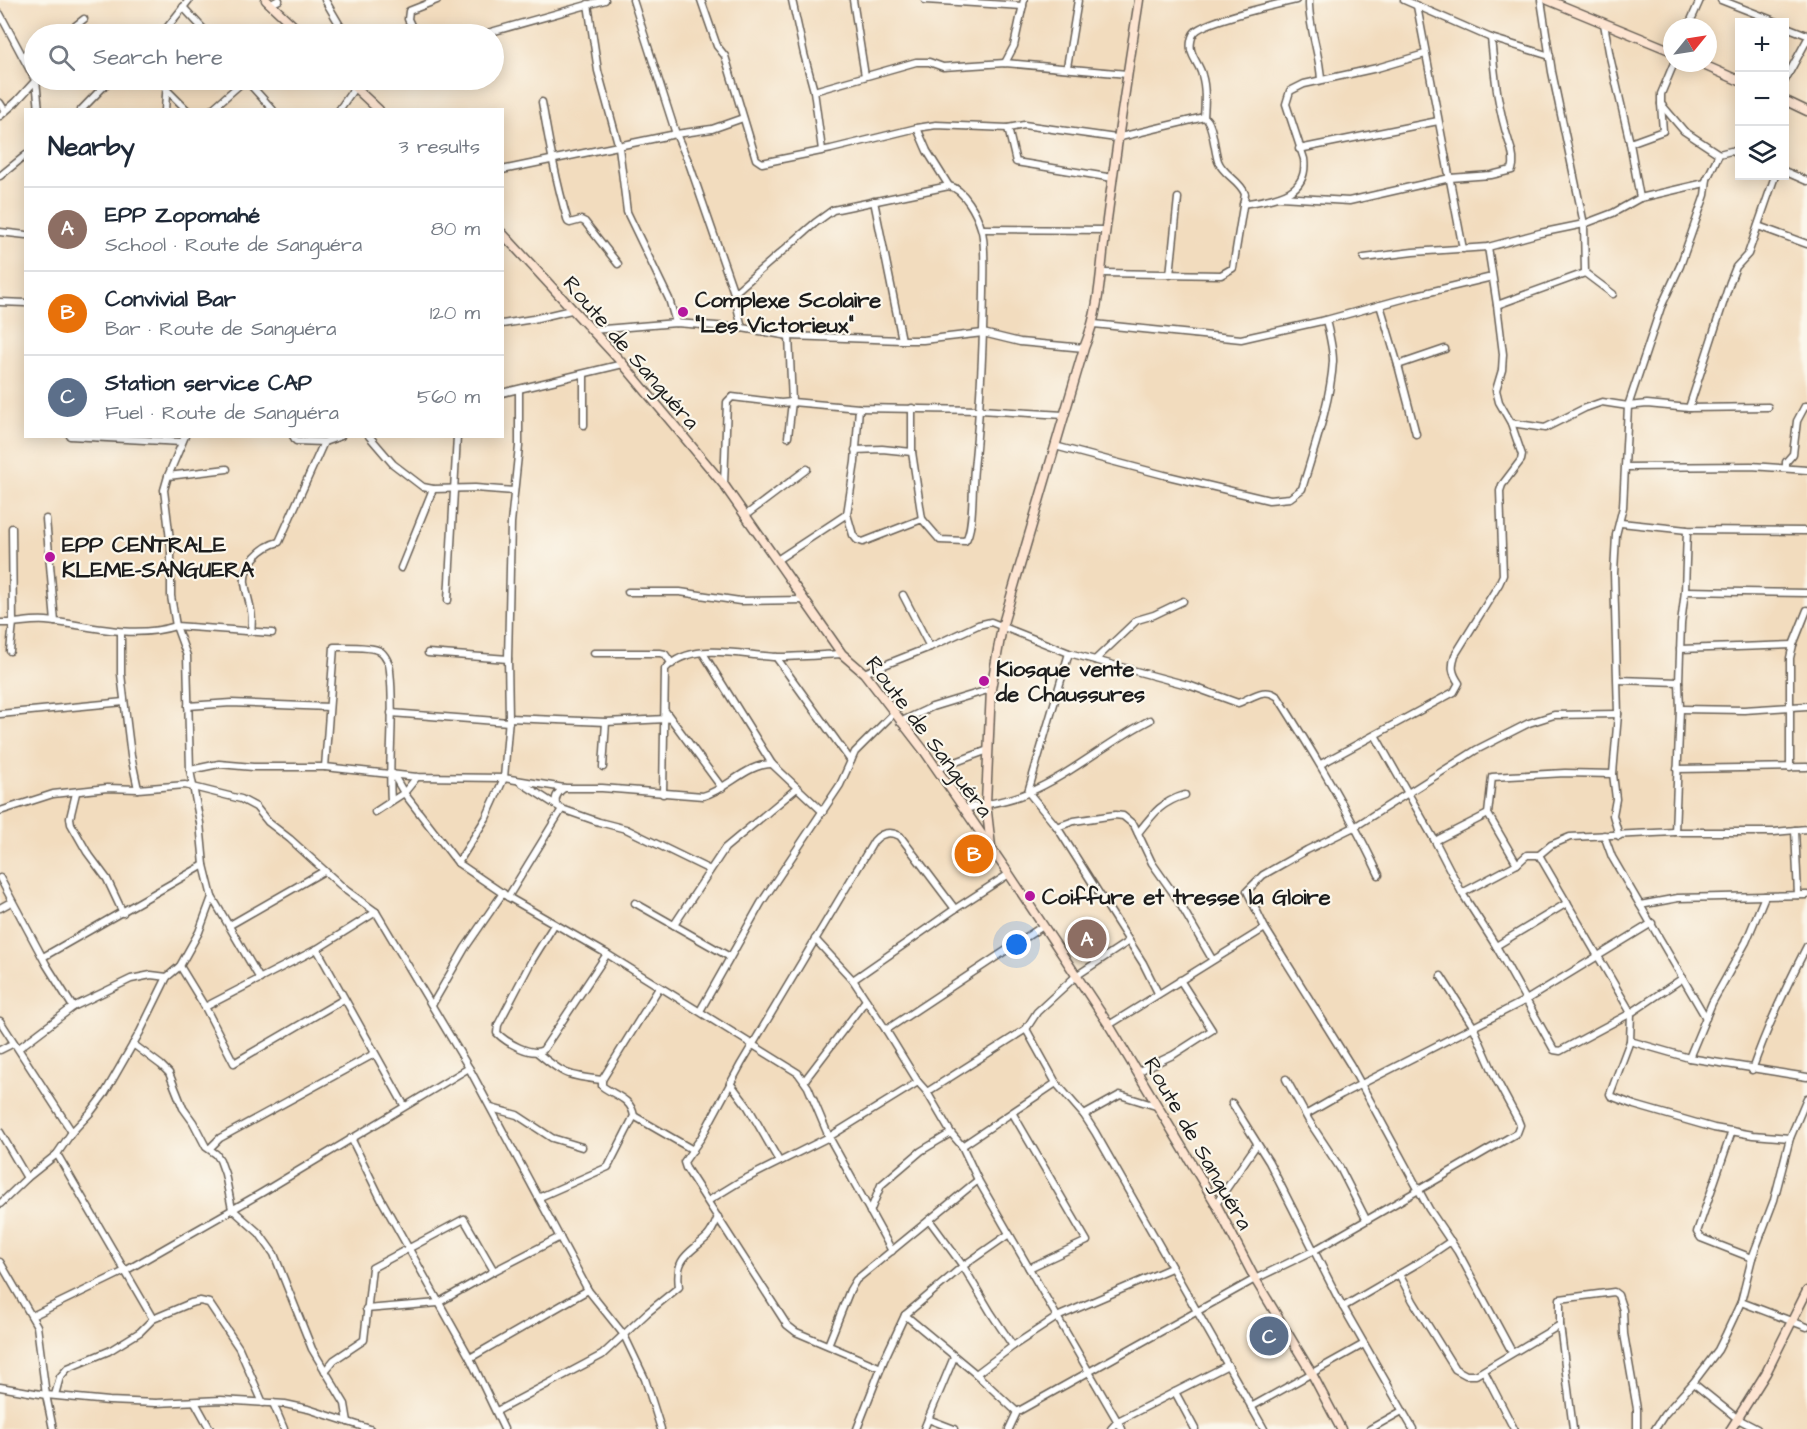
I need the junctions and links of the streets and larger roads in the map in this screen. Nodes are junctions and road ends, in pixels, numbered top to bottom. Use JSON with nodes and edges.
{"nodes":[{"id":1,"x":189,"y":0,"type":"edge"},
{"id":2,"x":325,"y":0,"type":"edge"},
{"id":3,"x":437,"y":0,"type":"edge"},
{"id":4,"x":605,"y":0,"type":"edge"},
{"id":5,"x":633,"y":0,"type":"edge"},
{"id":6,"x":700,"y":0,"type":"edge"},
{"id":7,"x":792,"y":0,"type":"edge"},
{"id":8,"x":853,"y":0,"type":"edge"},
{"id":9,"x":925,"y":0,"type":"edge"},
{"id":10,"x":1078,"y":0,"type":"edge"},
{"id":11,"x":1139,"y":0,"type":"edge"},
{"id":12,"x":1296,"y":0,"type":"edge"},
{"id":13,"x":1310,"y":0,"type":"edge"},
{"id":14,"x":1406,"y":0,"type":"edge"},
{"id":15,"x":1541,"y":0,"type":"edge"},
{"id":16,"x":1548,"y":0,"type":"edge"},
{"id":17,"x":1700,"y":0,"type":"edge"},
{"id":18,"x":1721,"y":0,"type":"edge"},
{"id":19,"x":272,"y":2,"type":"edge"},
{"id":20,"x":1024,"y":3,"type":"edge"},
{"id":21,"x":588,"y":4,"type":"junction"},
{"id":22,"x":1417,"y":6,"type":"junction"},
{"id":23,"x":183,"y":7,"type":"junction"},
{"id":24,"x":0,"y":14,"type":"edge"},
{"id":25,"x":1692,"y":18,"type":"edge"},
{"id":26,"x":1767,"y":18,"type":"edge"},
{"id":27,"x":84,"y":19,"type":"dead end"},
{"id":28,"x":78,"y":24,"type":"edge"},
{"id":29,"x":170,"y":24,"type":"edge"},
{"id":30,"x":199,"y":24,"type":"edge"},
{"id":31,"x":293,"y":24,"type":"edge"},
{"id":32,"x":339,"y":24,"type":"edge"},
{"id":33,"x":410,"y":24,"type":"edge"},
{"id":34,"x":1604,"y":24,"type":"junction"},
{"id":35,"x":6,"y":27,"type":"junction"},
{"id":36,"x":504,"y":28,"type":"edge"},
{"id":37,"x":1789,"y":28,"type":"edge"},
{"id":38,"x":0,"y":32,"type":"edge"},
{"id":39,"x":1807,"y":35,"type":"edge"},
{"id":40,"x":1491,"y":38,"type":"junction"},
{"id":41,"x":1807,"y":40,"type":"edge"},
{"id":42,"x":1663,"y":47,"type":"edge"},
{"id":43,"x":1425,"y":54,"type":"junction"},
{"id":44,"x":1550,"y":56,"type":"junction"},
{"id":45,"x":24,"y":58,"type":"edge"},
{"id":46,"x":1005,"y":63,"type":"junction"},
{"id":47,"x":1067,"y":68,"type":"junction"},
{"id":48,"x":1717,"y":71,"type":"edge"},
{"id":49,"x":1670,"y":72,"type":"edge"},
{"id":50,"x":1127,"y":74,"type":"junction"},
{"id":51,"x":1789,"y":74,"type":"edge"},
{"id":52,"x":865,"y":76,"type":"junction"},
{"id":53,"x":1735,"y":79,"type":"edge"},
{"id":54,"x":1321,"y":80,"type":"junction"},
{"id":55,"x":25,"y":90,"type":"edge"},
{"id":56,"x":37,"y":90,"type":"edge"},
{"id":57,"x":100,"y":90,"type":"edge"},
{"id":58,"x":167,"y":90,"type":"joint"},
{"id":59,"x":234,"y":90,"type":"edge"},
{"id":60,"x":254,"y":90,"type":"edge"},
{"id":61,"x":353,"y":90,"type":"edge"},
{"id":62,"x":358,"y":90,"type":"edge"},
{"id":63,"x":814,"y":91,"type":"junction"},
{"id":64,"x":542,"y":102,"type":"dead end"},
{"id":65,"x":1789,"y":102,"type":"edge"},
{"id":66,"x":0,"y":103,"type":"edge"},
{"id":67,"x":1661,"y":104,"type":"junction"},
{"id":68,"x":39,"y":108,"type":"edge"},
{"id":69,"x":83,"y":108,"type":"edge"},
{"id":70,"x":165,"y":108,"type":"edge"},
{"id":71,"x":185,"y":108,"type":"edge"},
{"id":72,"x":213,"y":108,"type":"edge"},
{"id":73,"x":271,"y":108,"type":"edge"},
{"id":74,"x":340,"y":108,"type":"edge"},
{"id":75,"x":377,"y":108,"type":"edge"},
{"id":76,"x":1807,"y":111,"type":"edge"},
{"id":77,"x":2,"y":114,"type":"edge"},
{"id":78,"x":1204,"y":117,"type":"junction"},
{"id":79,"x":743,"y":118,"type":"junction"},
{"id":80,"x":1438,"y":122,"type":"junction"},
{"id":81,"x":1678,"y":124,"type":"junction"},
{"id":82,"x":917,"y":128,"type":"junction"},
{"id":83,"x":1008,"y":128,"type":"junction"},
{"id":84,"x":1663,"y":131,"type":"junction"},
{"id":85,"x":676,"y":134,"type":"junction"},
{"id":86,"x":1116,"y":138,"type":"junction"},
{"id":87,"x":1630,"y":143,"type":"junction"},
{"id":88,"x":619,"y":147,"type":"junction"},
{"id":89,"x":1299,"y":149,"type":"junction"},
{"id":90,"x":822,"y":150,"type":"junction"},
{"id":91,"x":1735,"y":152,"type":"edge"},
{"id":92,"x":1719,"y":154,"type":"junction"},
{"id":93,"x":24,"y":157,"type":"edge"},
{"id":94,"x":554,"y":160,"type":"junction"},
{"id":95,"x":504,"y":170,"type":"edge"},
{"id":96,"x":1789,"y":173,"type":"edge"},
{"id":97,"x":0,"y":176,"type":"edge"},
{"id":98,"x":1113,"y":178,"type":"junction"},
{"id":99,"x":1450,"y":178,"type":"junction"},
{"id":100,"x":1707,"y":179,"type":"junction"},
{"id":101,"x":1774,"y":180,"type":"edge"},
{"id":102,"x":1807,"y":181,"type":"edge"},
{"id":103,"x":949,"y":186,"type":"junction"},
{"id":104,"x":1280,"y":197,"type":"junction"},
{"id":105,"x":1178,"y":198,"type":"dead end"},
{"id":106,"x":1640,"y":198,"type":"junction"},
{"id":107,"x":874,"y":201,"type":"junction"},
{"id":108,"x":1243,"y":204,"type":"junction"},
{"id":109,"x":1584,"y":224,"type":"junction"},
{"id":110,"x":1758,"y":226,"type":"junction"},
{"id":111,"x":982,"y":230,"type":"junction"},
{"id":112,"x":1105,"y":230,"type":"junction"},
{"id":113,"x":0,"y":232,"type":"edge"},
{"id":114,"x":24,"y":235,"type":"edge"},
{"id":115,"x":504,"y":235,"type":"edge"},
{"id":116,"x":1807,"y":244,"type":"edge"},
{"id":117,"x":1488,"y":247,"type":"junction"},
{"id":118,"x":1463,"y":249,"type":"junction"},
{"id":119,"x":1364,"y":258,"type":"dead end"},
{"id":120,"x":618,"y":264,"type":"dead end"},
{"id":121,"x":1102,"y":273,"type":"junction"},
{"id":122,"x":1585,"y":273,"type":"junction"},
{"id":123,"x":1170,"y":275,"type":"junction"},
{"id":124,"x":1492,"y":277,"type":"junction"},
{"id":125,"x":734,"y":293,"type":"junction"},
{"id":126,"x":1613,"y":294,"type":"dead end"},
{"id":127,"x":0,"y":302,"type":"edge"},
{"id":128,"x":24,"y":303,"type":"edge"},
{"id":129,"x":1380,"y":305,"type":"junction"},
{"id":130,"x":1497,"y":305,"type":"junction"},
{"id":131,"x":571,"y":310,"type":"junction"},
{"id":132,"x":1326,"y":320,"type":"junction"},
{"id":133,"x":504,"y":324,"type":"edge"},
{"id":134,"x":676,"y":324,"type":"junction"},
{"id":135,"x":1094,"y":324,"type":"junction"},
{"id":136,"x":742,"y":328,"type":"junction"},
{"id":137,"x":592,"y":330,"type":"junction"},
{"id":138,"x":983,"y":333,"type":"junction"},
{"id":139,"x":789,"y":336,"type":"junction"},
{"id":140,"x":902,"y":340,"type":"junction"},
{"id":141,"x":1084,"y":348,"type":"junction"},
{"id":142,"x":1445,"y":349,"type":"dead end"},
{"id":143,"x":622,"y":364,"type":"junction"},
{"id":144,"x":1398,"y":365,"type":"junction"},
{"id":145,"x":584,"y":374,"type":"junction"},
{"id":146,"x":519,"y":390,"type":"junction"},
{"id":147,"x":504,"y":393,"type":"edge"},
{"id":148,"x":1807,"y":398,"type":"edge"},
{"id":149,"x":792,"y":402,"type":"junction"},
{"id":150,"x":1628,"y":406,"type":"junction"},
{"id":151,"x":1806,"y":406,"type":"edge"},
{"id":152,"x":1768,"y":407,"type":"dead end"},
{"id":153,"x":859,"y":408,"type":"junction"},
{"id":154,"x":912,"y":408,"type":"junction"},
{"id":155,"x":1689,"y":408,"type":"junction"},
{"id":156,"x":980,"y":410,"type":"junction"},
{"id":157,"x":1064,"y":415,"type":"junction"},
{"id":158,"x":1511,"y":423,"type":"junction"},
{"id":159,"x":584,"y":425,"type":"dead end"},
{"id":160,"x":1416,"y":434,"type":"dead end"},
{"id":161,"x":788,"y":436,"type":"dead end"},
{"id":162,"x":146,"y":438,"type":"edge"},
{"id":163,"x":294,"y":438,"type":"edge"},
{"id":164,"x":335,"y":438,"type":"edge"},
{"id":165,"x":371,"y":438,"type":"edge"},
{"id":166,"x":457,"y":438,"type":"edge"},
{"id":167,"x":184,"y":439,"type":"edge"},
{"id":168,"x":324,"y":442,"type":"junction"},
{"id":169,"x":1054,"y":446,"type":"junction"},
{"id":170,"x":855,"y":450,"type":"junction"},
{"id":171,"x":912,"y":452,"type":"junction"},
{"id":172,"x":1626,"y":467,"type":"junction"},
{"id":173,"x":1786,"y":468,"type":"junction"},
{"id":174,"x":227,"y":469,"type":"dead end"},
{"id":175,"x":807,"y":469,"type":"dead end"},
{"id":176,"x":1807,"y":470,"type":"edge"},
{"id":177,"x":168,"y":476,"type":"junction"},
{"id":178,"x":724,"y":485,"type":"junction"},
{"id":179,"x":454,"y":487,"type":"junction"},
{"id":180,"x":432,"y":489,"type":"junction"},
{"id":181,"x":514,"y":491,"type":"junction"},
{"id":182,"x":847,"y":514,"type":"junction"},
{"id":183,"x":746,"y":516,"type":"junction"},
{"id":184,"x":46,"y":519,"type":"dead end"},
{"id":185,"x":922,"y":519,"type":"junction"},
{"id":186,"x":1621,"y":523,"type":"junction"},
{"id":187,"x":12,"y":528,"type":"dead end"},
{"id":188,"x":1687,"y":530,"type":"junction"},
{"id":189,"x":1807,"y":531,"type":"edge"},
{"id":190,"x":777,"y":560,"type":"junction"},
{"id":191,"x":401,"y":568,"type":"dead end"},
{"id":192,"x":1685,"y":591,"type":"junction"},
{"id":193,"x":628,"y":592,"type":"dead end"},
{"id":194,"x":1807,"y":593,"type":"edge"},
{"id":195,"x":903,"y":595,"type":"dead end"},
{"id":196,"x":448,"y":600,"type":"dead end"},
{"id":197,"x":805,"y":600,"type":"junction"},
{"id":198,"x":1183,"y":601,"type":"dead end"},
{"id":199,"x":1807,"y":610,"type":"edge"},
{"id":200,"x":55,"y":622,"type":"junction"},
{"id":201,"x":0,"y":623,"type":"edge"},
{"id":202,"x":13,"y":623,"type":"junction"},
{"id":203,"x":176,"y":626,"type":"junction"},
{"id":204,"x":1002,"y":627,"type":"junction"},
{"id":205,"x":251,"y":631,"type":"junction"},
{"id":206,"x":121,"y":632,"type":"junction"},
{"id":207,"x":272,"y":633,"type":"dead end"},
{"id":208,"x":1792,"y":645,"type":"junction"},
{"id":209,"x":930,"y":647,"type":"junction"},
{"id":210,"x":1680,"y":649,"type":"junction"},
{"id":211,"x":10,"y":651,"type":"dead end"},
{"id":212,"x":428,"y":653,"type":"dead end"},
{"id":213,"x":594,"y":653,"type":"dead end"},
{"id":214,"x":703,"y":653,"type":"junction"},
{"id":215,"x":1069,"y":653,"type":"junction"},
{"id":216,"x":842,"y":654,"type":"junction"},
{"id":217,"x":776,"y":657,"type":"junction"},
{"id":218,"x":508,"y":659,"type":"junction"},
{"id":219,"x":1095,"y":660,"type":"junction"},
{"id":220,"x":672,"y":664,"type":"junction"},
{"id":221,"x":864,"y":673,"type":"junction"},
{"id":222,"x":1618,"y":680,"type":"junction"},
{"id":223,"x":1678,"y":682,"type":"junction"},
{"id":224,"x":991,"y":689,"type":"junction"},
{"id":225,"x":124,"y":702,"type":"junction"},
{"id":226,"x":188,"y":706,"type":"junction"},
{"id":227,"x":1807,"y":706,"type":"edge"},
{"id":228,"x":329,"y":707,"type":"junction"},
{"id":229,"x":1789,"y":707,"type":"junction"},
{"id":230,"x":1680,"y":709,"type":"junction"},
{"id":231,"x":894,"y":712,"type":"junction"},
{"id":232,"x":391,"y":713,"type":"junction"},
{"id":233,"x":0,"y":714,"type":"edge"},
{"id":234,"x":1618,"y":714,"type":"junction"},
{"id":235,"x":666,"y":716,"type":"junction"},
{"id":236,"x":509,"y":720,"type":"junction"},
{"id":237,"x":1149,"y":720,"type":"dead end"},
{"id":238,"x":606,"y":722,"type":"junction"},
{"id":239,"x":900,"y":722,"type":"junction"},
{"id":240,"x":1375,"y":735,"type":"junction"},
{"id":241,"x":988,"y":750,"type":"junction"},
{"id":242,"x":852,"y":761,"type":"junction"},
{"id":243,"x":772,"y":764,"type":"junction"},
{"id":244,"x":1321,"y":764,"type":"junction"},
{"id":245,"x":603,"y":766,"type":"dead end"},
{"id":246,"x":325,"y":767,"type":"junction"},
{"id":247,"x":1807,"y":767,"type":"edge"},
{"id":248,"x":1790,"y":768,"type":"junction"},
{"id":249,"x":937,"y":769,"type":"junction"},
{"id":250,"x":1677,"y":769,"type":"junction"},
{"id":251,"x":190,"y":770,"type":"junction"},
{"id":252,"x":391,"y":773,"type":"junction"},
{"id":253,"x":1613,"y":774,"type":"junction"},
{"id":254,"x":417,"y":777,"type":"junction"},
{"id":255,"x":504,"y":778,"type":"junction"},
{"id":256,"x":517,"y":780,"type":"junction"},
{"id":257,"x":194,"y":788,"type":"junction"},
{"id":258,"x":564,"y":788,"type":"junction"},
{"id":259,"x":722,"y":788,"type":"junction"},
{"id":260,"x":797,"y":788,"type":"junction"},
{"id":261,"x":138,"y":789,"type":"junction"},
{"id":262,"x":1028,"y":792,"type":"junction"},
{"id":263,"x":76,"y":793,"type":"junction"},
{"id":264,"x":404,"y":793,"type":"junction"},
{"id":265,"x":663,"y":794,"type":"junction"},
{"id":266,"x":1408,"y":794,"type":"junction"},
{"id":267,"x":1185,"y":795,"type":"dead end"},
{"id":268,"x":391,"y":800,"type":"junction"},
{"id":269,"x":0,"y":801,"type":"edge"},
{"id":270,"x":986,"y":803,"type":"junction"},
{"id":271,"x":559,"y":807,"type":"junction"},
{"id":272,"x":964,"y":808,"type":"junction"},
{"id":273,"x":1,"y":811,"type":"edge"},
{"id":274,"x":375,"y":812,"type":"dead end"},
{"id":275,"x":823,"y":812,"type":"junction"},
{"id":276,"x":1488,"y":814,"type":"junction"},
{"id":277,"x":1356,"y":826,"type":"junction"},
{"id":278,"x":1057,"y":827,"type":"junction"},
{"id":279,"x":1795,"y":830,"type":"junction"},
{"id":280,"x":1807,"y":830,"type":"edge"},
{"id":281,"x":1674,"y":832,"type":"junction"},
{"id":282,"x":1138,"y":833,"type":"junction"},
{"id":283,"x":1604,"y":835,"type":"junction"},
{"id":284,"x":1619,"y":836,"type":"junction"},
{"id":285,"x":1435,"y":841,"type":"junction"},
{"id":286,"x":991,"y":847,"type":"junction"},
{"id":287,"x":1539,"y":855,"type":"junction"},
{"id":288,"x":458,"y":863,"type":"junction"},
{"id":289,"x":1517,"y":864,"type":"junction"},
{"id":290,"x":204,"y":865,"type":"junction"},
{"id":291,"x":710,"y":870,"type":"junction"},
{"id":292,"x":324,"y":872,"type":"junction"},
{"id":293,"x":1009,"y":874,"type":"junction"},
{"id":294,"x":1379,"y":875,"type":"dead end"},
{"id":295,"x":0,"y":878,"type":"edge"},
{"id":296,"x":1461,"y":893,"type":"junction"},
{"id":297,"x":506,"y":895,"type":"junction"},
{"id":298,"x":1798,"y":895,"type":"junction"},
{"id":299,"x":1807,"y":895,"type":"edge"},
{"id":300,"x":1765,"y":896,"type":"junction"},
{"id":301,"x":212,"y":897,"type":"junction"},
{"id":302,"x":11,"y":902,"type":"junction"},
{"id":303,"x":635,"y":903,"type":"dead end"},
{"id":304,"x":1567,"y":903,"type":"junction"},
{"id":305,"x":1640,"y":905,"type":"junction"},
{"id":306,"x":0,"y":908,"type":"edge"},
{"id":307,"x":955,"y":909,"type":"junction"},
{"id":308,"x":376,"y":912,"type":"junction"},
{"id":309,"x":123,"y":913,"type":"junction"},
{"id":310,"x":1652,"y":923,"type":"junction"},
{"id":311,"x":230,"y":925,"type":"junction"},
{"id":312,"x":554,"y":925,"type":"junction"},
{"id":313,"x":674,"y":926,"type":"junction"},
{"id":314,"x":1043,"y":926,"type":"junction"},
{"id":315,"x":1265,"y":928,"type":"junction"},
{"id":316,"x":815,"y":939,"type":"junction"},
{"id":317,"x":1129,"y":941,"type":"junction"},
{"id":318,"x":1496,"y":946,"type":"junction"},
{"id":319,"x":1807,"y":946,"type":"edge"},
{"id":320,"x":317,"y":949,"type":"junction"},
{"id":321,"x":607,"y":954,"type":"junction"},
{"id":322,"x":43,"y":957,"type":"junction"},
{"id":323,"x":730,"y":957,"type":"junction"},
{"id":324,"x":1598,"y":957,"type":"junction"},
{"id":325,"x":1212,"y":959,"type":"junction"},
{"id":326,"x":180,"y":966,"type":"junction"},
{"id":327,"x":1076,"y":976,"type":"junction"},
{"id":328,"x":1441,"y":976,"type":"dead end"},
{"id":329,"x":167,"y":977,"type":"junction"},
{"id":330,"x":1683,"y":978,"type":"junction"},
{"id":331,"x":260,"y":979,"type":"junction"},
{"id":332,"x":853,"y":980,"type":"junction"},
{"id":333,"x":1180,"y":980,"type":"junction"},
{"id":334,"x":660,"y":988,"type":"junction"},
{"id":335,"x":1158,"y":993,"type":"junction"},
{"id":336,"x":344,"y":999,"type":"junction"},
{"id":337,"x":866,"y":1000,"type":"junction"},
{"id":338,"x":1526,"y":1000,"type":"junction"},
{"id":339,"x":432,"y":1005,"type":"junction"},
{"id":340,"x":73,"y":1007,"type":"junction"},
{"id":341,"x":205,"y":1007,"type":"junction"},
{"id":342,"x":700,"y":1011,"type":"junction"},
{"id":343,"x":1631,"y":1014,"type":"junction"},
{"id":344,"x":1706,"y":1018,"type":"junction"},
{"id":345,"x":0,"y":1021,"type":"edge"},
{"id":346,"x":1109,"y":1024,"type":"junction"},
{"id":347,"x":1473,"y":1026,"type":"junction"},
{"id":348,"x":1026,"y":1029,"type":"junction"},
{"id":349,"x":886,"y":1030,"type":"junction"},
{"id":350,"x":1630,"y":1041,"type":"junction"},
{"id":351,"x":133,"y":1044,"type":"junction"},
{"id":352,"x":753,"y":1044,"type":"junction"},
{"id":353,"x":16,"y":1046,"type":"junction"},
{"id":354,"x":0,"y":1050,"type":"edge"},
{"id":355,"x":538,"y":1053,"type":"junction"},
{"id":356,"x":374,"y":1054,"type":"junction"},
{"id":357,"x":1689,"y":1058,"type":"junction"},
{"id":358,"x":469,"y":1068,"type":"junction"},
{"id":359,"x":1752,"y":1070,"type":"junction"},
{"id":360,"x":1137,"y":1072,"type":"junction"},
{"id":361,"x":1807,"y":1077,"type":"edge"},
{"id":362,"x":1286,"y":1079,"type":"dead end"},
{"id":363,"x":602,"y":1080,"type":"junction"},
{"id":364,"x":805,"y":1080,"type":"junction"},
{"id":365,"x":918,"y":1082,"type":"junction"},
{"id":366,"x":730,"y":1083,"type":"junction"},
{"id":367,"x":1056,"y":1083,"type":"junction"},
{"id":368,"x":1362,"y":1085,"type":"junction"},
{"id":369,"x":927,"y":1092,"type":"junction"},
{"id":370,"x":1807,"y":1098,"type":"edge"},
{"id":371,"x":1232,"y":1103,"type":"dead end"},
{"id":372,"x":404,"y":1106,"type":"junction"},
{"id":373,"x":1156,"y":1106,"type":"junction"},
{"id":374,"x":491,"y":1108,"type":"junction"},
{"id":375,"x":1013,"y":1114,"type":"junction"},
{"id":376,"x":1307,"y":1114,"type":"junction"},
{"id":377,"x":1084,"y":1115,"type":"junction"},
{"id":378,"x":634,"y":1116,"type":"junction"},
{"id":379,"x":1732,"y":1131,"type":"junction"},
{"id":380,"x":0,"y":1132,"type":"edge"},
{"id":381,"x":72,"y":1132,"type":"junction"},
{"id":382,"x":951,"y":1133,"type":"junction"},
{"id":383,"x":829,"y":1137,"type":"junction"},
{"id":384,"x":351,"y":1138,"type":"junction"},
{"id":385,"x":1790,"y":1138,"type":"junction"},
{"id":386,"x":1257,"y":1144,"type":"junction"},
{"id":387,"x":962,"y":1146,"type":"junction"},
{"id":388,"x":582,"y":1147,"type":"dead end"},
{"id":389,"x":210,"y":1148,"type":"junction"},
{"id":390,"x":693,"y":1150,"type":"junction"},
{"id":391,"x":57,"y":1154,"type":"junction"},
{"id":392,"x":779,"y":1161,"type":"junction"},
{"id":393,"x":27,"y":1178,"type":"junction"},
{"id":394,"x":978,"y":1180,"type":"junction"},
{"id":395,"x":1419,"y":1188,"type":"junction"},
{"id":396,"x":540,"y":1197,"type":"junction"},
{"id":397,"x":708,"y":1201,"type":"junction"},
{"id":398,"x":0,"y":1204,"type":"edge"},
{"id":399,"x":1216,"y":1204,"type":"junction"},
{"id":400,"x":232,"y":1209,"type":"junction"},
{"id":401,"x":870,"y":1212,"type":"junction"},
{"id":402,"x":718,"y":1217,"type":"junction"},
{"id":403,"x":1366,"y":1219,"type":"junction"},
{"id":404,"x":930,"y":1221,"type":"junction"},
{"id":405,"x":1009,"y":1234,"type":"junction"},
{"id":406,"x":560,"y":1238,"type":"junction"},
{"id":407,"x":1451,"y":1241,"type":"junction"},
{"id":408,"x":409,"y":1249,"type":"junction"},
{"id":409,"x":1315,"y":1250,"type":"junction"},
{"id":410,"x":892,"y":1251,"type":"junction"},
{"id":411,"x":1752,"y":1258,"type":"junction"},
{"id":412,"x":0,"y":1262,"type":"edge"},
{"id":413,"x":963,"y":1266,"type":"junction"},
{"id":414,"x":1029,"y":1268,"type":"junction"},
{"id":415,"x":1171,"y":1268,"type":"junction"},
{"id":416,"x":125,"y":1271,"type":"junction"},
{"id":417,"x":494,"y":1271,"type":"junction"},
{"id":418,"x":1399,"y":1274,"type":"junction"},
{"id":419,"x":1255,"y":1279,"type":"junction"},
{"id":420,"x":588,"y":1290,"type":"junction"},
{"id":421,"x":1807,"y":1291,"type":"edge"},
{"id":422,"x":1741,"y":1302,"type":"junction"},
{"id":423,"x":438,"y":1303,"type":"junction"},
{"id":424,"x":1343,"y":1307,"type":"junction"},
{"id":425,"x":366,"y":1309,"type":"junction"},
{"id":426,"x":1198,"y":1312,"type":"junction"},
{"id":427,"x":905,"y":1315,"type":"junction"},
{"id":428,"x":32,"y":1316,"type":"junction"},
{"id":429,"x":1057,"y":1317,"type":"junction"},
{"id":430,"x":153,"y":1319,"type":"junction"},
{"id":431,"x":1793,"y":1322,"type":"junction"},
{"id":432,"x":1560,"y":1325,"type":"junction"},
{"id":433,"x":1807,"y":1327,"type":"edge"},
{"id":434,"x":624,"y":1335,"type":"junction"},
{"id":435,"x":1364,"y":1344,"type":"junction"},
{"id":436,"x":828,"y":1345,"type":"junction"},
{"id":437,"x":1013,"y":1346,"type":"junction"},
{"id":438,"x":1512,"y":1352,"type":"junction"},
{"id":439,"x":954,"y":1357,"type":"junction"},
{"id":440,"x":470,"y":1358,"type":"junction"},
{"id":441,"x":1228,"y":1365,"type":"junction"},
{"id":442,"x":881,"y":1368,"type":"junction"},
{"id":443,"x":325,"y":1371,"type":"junction"},
{"id":444,"x":1087,"y":1371,"type":"junction"},
{"id":445,"x":1484,"y":1371,"type":"junction"},
{"id":446,"x":1311,"y":1372,"type":"junction"},
{"id":447,"x":976,"y":1374,"type":"junction"},
{"id":448,"x":1693,"y":1383,"type":"junction"},
{"id":449,"x":0,"y":1387,"type":"edge"},
{"id":450,"x":1175,"y":1392,"type":"junction"},
{"id":451,"x":46,"y":1395,"type":"junction"},
{"id":452,"x":55,"y":1395,"type":"junction"},
{"id":453,"x":195,"y":1402,"type":"junction"},
{"id":454,"x":263,"y":1403,"type":"junction"},
{"id":455,"x":273,"y":1403,"type":"junction"},
{"id":456,"x":1251,"y":1407,"type":"junction"},
{"id":457,"x":497,"y":1411,"type":"junction"},
{"id":458,"x":1402,"y":1411,"type":"junction"},
{"id":459,"x":1017,"y":1412,"type":"junction"},
{"id":460,"x":928,"y":1419,"type":"junction"},
{"id":461,"x":1738,"y":1419,"type":"junction"},
{"id":462,"x":1118,"y":1421,"type":"junction"},
{"id":463,"x":348,"y":1422,"type":"junction"},
{"id":464,"x":53,"y":1429,"type":"edge"},
{"id":465,"x":210,"y":1429,"type":"edge"},
{"id":466,"x":284,"y":1429,"type":"edge"},
{"id":467,"x":370,"y":1429,"type":"edge"},
{"id":468,"x":504,"y":1429,"type":"edge"},
{"id":469,"x":661,"y":1429,"type":"edge"},
{"id":470,"x":857,"y":1429,"type":"edge"},
{"id":471,"x":924,"y":1429,"type":"edge"},
{"id":472,"x":954,"y":1429,"type":"edge"},
{"id":473,"x":1009,"y":1429,"type":"edge"},
{"id":474,"x":1111,"y":1429,"type":"edge"},
{"id":475,"x":1122,"y":1429,"type":"edge"},
{"id":476,"x":1195,"y":1429,"type":"edge"},
{"id":477,"x":1263,"y":1429,"type":"edge"},
{"id":478,"x":1341,"y":1429,"type":"edge"},
{"id":479,"x":1370,"y":1429,"type":"edge"},
{"id":480,"x":1413,"y":1429,"type":"edge"},
{"id":481,"x":1514,"y":1429,"type":"edge"},
{"id":482,"x":1573,"y":1429,"type":"edge"},
{"id":483,"x":1637,"y":1429,"type":"edge"},
{"id":484,"x":1655,"y":1429,"type":"edge"},
{"id":485,"x":1731,"y":1429,"type":"edge"},
{"id":486,"x":1757,"y":1429,"type":"edge"}],
"edges":[{"from":1,"to":23,"type":"street"},
{"from":2,"to":32,"type":"street"},
{"from":3,"to":33,"type":"street"},
{"from":4,"to":21,"type":"street"},
{"from":5,"to":85,"type":"street"},
{"from":6,"to":79,"type":"street"},
{"from":7,"to":63,"type":"street"},
{"from":8,"to":52,"type":"street"},
{"from":9,"to":20,"type":"street"},
{"from":10,"to":47,"type":"street"},
{"from":11,"to":50,"type":"street"},
{"from":12,"to":78,"type":"street"},
{"from":13,"to":54,"type":"street"},
{"from":14,"to":22,"type":"street"},
{"from":15,"to":44,"type":"street"},
{"from":16,"to":34,"type":"street"},
{"from":17,"to":25,"type":"street"},
{"from":18,"to":26,"type":"street"},
{"from":19,"to":31,"type":"street"},
{"from":20,"to":46,"type":"street"},
{"from":21,"to":36,"type":"street"},
{"from":21,"to":88,"type":"street"},
{"from":22,"to":40,"type":"street"},
{"from":22,"to":43,"type":"street"},
{"from":23,"to":29,"type":"street"},
{"from":23,"to":30,"type":"street"},
{"from":24,"to":35,"type":"street"},
{"from":27,"to":28,"type":"street"},
{"from":34,"to":42,"type":"street"},
{"from":34,"to":87,"type":"street"},
{"from":35,"to":38,"type":"street"},
{"from":35,"to":45,"type":"street"},
{"from":37,"to":39,"type":"street"},
{"from":40,"to":44,"type":"street"},
{"from":40,"to":99,"type":"street"},
{"from":41,"to":51,"type":"street"},
{"from":43,"to":54,"type":"street"},
{"from":43,"to":80,"type":"street"},
{"from":44,"to":109,"type":"street"},
{"from":46,"to":47,"type":"street"},
{"from":46,"to":52,"type":"street"},
{"from":47,"to":50,"type":"street"},
{"from":48,"to":53,"type":"street"},
{"from":49,"to":67,"type":"street"},
{"from":50,"to":86,"type":"street"},
{"from":52,"to":63,"type":"street"},
{"from":54,"to":89,"type":"street"},
{"from":55,"to":77,"type":"street"},
{"from":56,"to":68,"type":"street"},
{"from":57,"to":69,"type":"street"},
{"from":58,"to":70,"type":"street"},
{"from":58,"to":71,"type":"street"},
{"from":59,"to":72,"type":"street"},
{"from":60,"to":73,"type":"street"},
{"from":61,"to":74,"type":"street"},
{"from":62,"to":75,"type":"street"},
{"from":63,"to":90,"type":"street"},
{"from":64,"to":94,"type":"street"},
{"from":65,"to":76,"type":"street"},
{"from":66,"to":77,"type":"street"},
{"from":67,"to":81,"type":"street"},
{"from":67,"to":84,"type":"street"},
{"from":78,"to":86,"type":"street"},
{"from":78,"to":108,"type":"street"},
{"from":79,"to":85,"type":"street"},
{"from":79,"to":90,"type":"street"},
{"from":80,"to":89,"type":"street"},
{"from":80,"to":99,"type":"street"},
{"from":81,"to":84,"type":"street"},
{"from":81,"to":92,"type":"street"},
{"from":82,"to":83,"type":"street"},
{"from":82,"to":90,"type":"street"},
{"from":82,"to":103,"type":"street"},
{"from":83,"to":86,"type":"street"},
{"from":83,"to":98,"type":"street"},
{"from":84,"to":87,"type":"street"},
{"from":85,"to":88,"type":"street"},
{"from":85,"to":125,"type":"street"},
{"from":86,"to":98,"type":"street"},
{"from":87,"to":106,"type":"street"},
{"from":88,"to":94,"type":"street"},
{"from":88,"to":134,"type":"street"},
{"from":89,"to":104,"type":"street"},
{"from":91,"to":92,"type":"street"},
{"from":92,"to":100,"type":"street"},
{"from":93,"to":97,"type":"street"},
{"from":94,"to":95,"type":"street"},
{"from":94,"to":120,"type":"street"},
{"from":96,"to":102,"type":"street"},
{"from":98,"to":112,"type":"street"},
{"from":99,"to":104,"type":"street"},
{"from":99,"to":118,"type":"street"},
{"from":100,"to":106,"type":"street"},
{"from":100,"to":150,"type":"street"},
{"from":101,"to":110,"type":"street"},
{"from":103,"to":107,"type":"street"},
{"from":103,"to":111,"type":"street"},
{"from":104,"to":108,"type":"street"},
{"from":105,"to":123,"type":"street"},
{"from":106,"to":109,"type":"street"},
{"from":107,"to":125,"type":"street"},
{"from":107,"to":140,"type":"street"},
{"from":108,"to":123,"type":"street"},
{"from":109,"to":117,"type":"street"},
{"from":109,"to":122,"type":"street"},
{"from":110,"to":116,"type":"street"},
{"from":110,"to":155,"type":"street"},
{"from":111,"to":112,"type":"street"},
{"from":111,"to":138,"type":"street"},
{"from":112,"to":121,"type":"street"},
{"from":113,"to":114,"type":"street"},
{"from":115,"to":131,"type":"street","name":"Route de Sanguéra"},
{"from":117,"to":118,"type":"street"},
{"from":117,"to":124,"type":"street"},
{"from":118,"to":119,"type":"street"},
{"from":121,"to":123,"type":"street"},
{"from":121,"to":135,"type":"street"},
{"from":122,"to":126,"type":"street"},
{"from":122,"to":130,"type":"street"},
{"from":124,"to":129,"type":"street"},
{"from":124,"to":130,"type":"street"},
{"from":125,"to":136,"type":"street"},
{"from":127,"to":128,"type":"street"},
{"from":129,"to":132,"type":"street"},
{"from":129,"to":144,"type":"street"},
{"from":130,"to":158,"type":"street"},
{"from":131,"to":133,"type":"street"},
{"from":131,"to":137,"type":"street","name":"Route de Sanguéra"},
{"from":132,"to":135,"type":"street"},
{"from":132,"to":169,"type":"street"},
{"from":134,"to":136,"type":"street"},
{"from":134,"to":137,"type":"street"},
{"from":135,"to":141,"type":"street"},
{"from":136,"to":139,"type":"street"},
{"from":137,"to":143,"type":"street","name":"Route de Sanguéra"},
{"from":138,"to":140,"type":"street"},
{"from":138,"to":141,"type":"street"},
{"from":138,"to":156,"type":"street"},
{"from":139,"to":140,"type":"street"},
{"from":139,"to":149,"type":"street"},
{"from":141,"to":157,"type":"street"},
{"from":142,"to":144,"type":"street"},
{"from":143,"to":145,"type":"street"},
{"from":143,"to":178,"type":"street","name":"Route de Sanguéra"},
{"from":144,"to":160,"type":"street"},
{"from":145,"to":146,"type":"street"},
{"from":145,"to":159,"type":"street"},
{"from":146,"to":147,"type":"street"},
{"from":146,"to":181,"type":"street"},
{"from":148,"to":151,"type":"street"},
{"from":149,"to":153,"type":"street"},
{"from":149,"to":161,"type":"street"},
{"from":149,"to":178,"type":"street"},
{"from":150,"to":155,"type":"street"},
{"from":150,"to":158,"type":"street"},
{"from":150,"to":172,"type":"street"},
{"from":151,"to":173,"type":"street"},
{"from":152,"to":155,"type":"street"},
{"from":153,"to":154,"type":"street"},
{"from":153,"to":170,"type":"street"},
{"from":154,"to":156,"type":"street"},
{"from":154,"to":171,"type":"street"},
{"from":156,"to":157,"type":"street"},
{"from":156,"to":185,"type":"street"},
{"from":157,"to":169,"type":"street"},
{"from":158,"to":240,"type":"street"},
{"from":162,"to":167,"type":"street"},
{"from":163,"to":168,"type":"street"},
{"from":164,"to":168,"type":"street"},
{"from":165,"to":180,"type":"street"},
{"from":166,"to":179,"type":"street"},
{"from":167,"to":177,"type":"street"},
{"from":168,"to":205,"type":"street"},
{"from":169,"to":204,"type":"street"},
{"from":170,"to":171,"type":"street"},
{"from":170,"to":182,"type":"street"},
{"from":171,"to":185,"type":"street"},
{"from":172,"to":173,"type":"street"},
{"from":172,"to":186,"type":"street"},
{"from":173,"to":176,"type":"street"},
{"from":174,"to":177,"type":"street"},
{"from":175,"to":183,"type":"street"},
{"from":177,"to":203,"type":"street"},
{"from":178,"to":183,"type":"street","name":"Route de Sanguéra"},
{"from":179,"to":180,"type":"street"},
{"from":179,"to":181,"type":"street"},
{"from":179,"to":196,"type":"street"},
{"from":180,"to":191,"type":"street"},
{"from":181,"to":218,"type":"street"},
{"from":182,"to":185,"type":"street"},
{"from":182,"to":190,"type":"street"},
{"from":183,"to":190,"type":"street","name":"Route de Sanguéra"},
{"from":184,"to":200,"type":"street"},
{"from":186,"to":188,"type":"street"},
{"from":186,"to":222,"type":"street"},
{"from":187,"to":202,"type":"street"},
{"from":188,"to":189,"type":"street"},
{"from":188,"to":192,"type":"street"},
{"from":190,"to":197,"type":"street","name":"Route de Sanguéra"},
{"from":192,"to":194,"type":"street"},
{"from":192,"to":210,"type":"street"},
{"from":193,"to":197,"type":"street"},
{"from":195,"to":209,"type":"street"},
{"from":197,"to":216,"type":"street","name":"Route de Sanguéra"},
{"from":198,"to":219,"type":"street"},
{"from":199,"to":208,"type":"street"},
{"from":200,"to":202,"type":"street"},
{"from":200,"to":206,"type":"street"},
{"from":201,"to":202,"type":"street"},
{"from":202,"to":211,"type":"street"},
{"from":203,"to":205,"type":"street"},
{"from":203,"to":206,"type":"street"},
{"from":203,"to":226,"type":"street"},
{"from":204,"to":209,"type":"street"},
{"from":204,"to":215,"type":"street"},
{"from":204,"to":224,"type":"street"},
{"from":205,"to":207,"type":"street"},
{"from":206,"to":225,"type":"street"},
{"from":208,"to":210,"type":"street"},
{"from":208,"to":229,"type":"street"},
{"from":209,"to":221,"type":"street"},
{"from":210,"to":223,"type":"street"},
{"from":212,"to":218,"type":"street"},
{"from":213,"to":220,"type":"street"},
{"from":214,"to":217,"type":"street"},
{"from":214,"to":220,"type":"street"},
{"from":214,"to":243,"type":"street"},
{"from":215,"to":219,"type":"street"},
{"from":215,"to":262,"type":"street"},
{"from":216,"to":217,"type":"street"},
{"from":216,"to":221,"type":"street","name":"Route de Sanguéra"},
{"from":217,"to":242,"type":"street"},
{"from":218,"to":236,"type":"street"},
{"from":219,"to":244,"type":"street"},
{"from":220,"to":235,"type":"street"},
{"from":221,"to":231,"type":"street","name":"Route de Sanguéra"},
{"from":222,"to":223,"type":"street"},
{"from":222,"to":234,"type":"street"},
{"from":223,"to":230,"type":"street"},
{"from":224,"to":239,"type":"street"},
{"from":224,"to":241,"type":"street"},
{"from":225,"to":233,"type":"street"},
{"from":225,"to":261,"type":"street"},
{"from":226,"to":228,"type":"street"},
{"from":226,"to":251,"type":"street"},
{"from":227,"to":229,"type":"street"},
{"from":228,"to":232,"type":"street"},
{"from":228,"to":246,"type":"street"},
{"from":229,"to":230,"type":"street"},
{"from":229,"to":248,"type":"street"},
{"from":230,"to":250,"type":"street"},
{"from":231,"to":239,"type":"street","name":"Route de Sanguéra"},
{"from":231,"to":242,"type":"street"},
{"from":232,"to":236,"type":"street"},
{"from":232,"to":252,"type":"street"},
{"from":234,"to":253,"type":"street"},
{"from":234,"to":266,"type":"street"},
{"from":235,"to":238,"type":"street"},
{"from":235,"to":259,"type":"street"},
{"from":235,"to":265,"type":"street"},
{"from":236,"to":238,"type":"street"},
{"from":236,"to":255,"type":"street"},
{"from":237,"to":262,"type":"street"},
{"from":238,"to":245,"type":"street"},
{"from":239,"to":249,"type":"street","name":"Route de Sanguéra"},
{"from":240,"to":244,"type":"street"},
{"from":240,"to":266,"type":"street"},
{"from":241,"to":249,"type":"street"},
{"from":241,"to":270,"type":"street"},
{"from":242,"to":275,"type":"street"},
{"from":243,"to":259,"type":"street"},
{"from":243,"to":260,"type":"street"},
{"from":244,"to":277,"type":"street"},
{"from":246,"to":251,"type":"street"},
{"from":246,"to":252,"type":"street"},
{"from":247,"to":248,"type":"street"},
{"from":248,"to":250,"type":"street"},
{"from":249,"to":272,"type":"street","name":"Route de Sanguéra"},
{"from":250,"to":281,"type":"street"},
{"from":251,"to":257,"type":"street"},
{"from":252,"to":254,"type":"street"},
{"from":252,"to":264,"type":"street"},
{"from":252,"to":268,"type":"street"},
{"from":253,"to":276,"type":"street"},
{"from":253,"to":284,"type":"street"},
{"from":254,"to":255,"type":"street"},
{"from":254,"to":264,"type":"street"},
{"from":255,"to":256,"type":"street"},
{"from":255,"to":288,"type":"street"},
{"from":256,"to":258,"type":"street"},
{"from":256,"to":271,"type":"street"},
{"from":257,"to":261,"type":"street"},
{"from":257,"to":290,"type":"street"},
{"from":257,"to":292,"type":"street"},
{"from":258,"to":265,"type":"street"},
{"from":258,"to":271,"type":"street"},
{"from":259,"to":265,"type":"street"},
{"from":260,"to":275,"type":"street"},
{"from":260,"to":291,"type":"street"},
{"from":261,"to":263,"type":"street"},
{"from":262,"to":270,"type":"street"},
{"from":262,"to":278,"type":"street"},
{"from":263,"to":273,"type":"street"},
{"from":263,"to":309,"type":"street"},
{"from":264,"to":268,"type":"street"},
{"from":264,"to":288,"type":"street"},
{"from":266,"to":277,"type":"street"},
{"from":266,"to":285,"type":"street"},
{"from":267,"to":282,"type":"street"},
{"from":268,"to":274,"type":"street"},
{"from":269,"to":273,"type":"street"},
{"from":270,"to":272,"type":"street"},
{"from":270,"to":286,"type":"street"},
{"from":271,"to":291,"type":"street"},
{"from":271,"to":297,"type":"street"},
{"from":272,"to":286,"type":"street","name":"Route de Sanguéra"},
{"from":275,"to":323,"type":"street"},
{"from":276,"to":285,"type":"street"},
{"from":276,"to":289,"type":"street"},
{"from":277,"to":294,"type":"street"},
{"from":277,"to":315,"type":"street"},
{"from":278,"to":282,"type":"street"},
{"from":278,"to":317,"type":"street"},
{"from":279,"to":280,"type":"street"},
{"from":279,"to":281,"type":"street"},
{"from":279,"to":298,"type":"street"},
{"from":281,"to":284,"type":"street"},
{"from":282,"to":325,"type":"street"},
{"from":283,"to":284,"type":"street"},
{"from":283,"to":287,"type":"street"},
{"from":283,"to":305,"type":"street"},
{"from":285,"to":296,"type":"street"},
{"from":286,"to":293,"type":"street","name":"Route de Sanguéra"},
{"from":287,"to":289,"type":"street"},
{"from":287,"to":304,"type":"street"},
{"from":288,"to":297,"type":"street"},
{"from":289,"to":296,"type":"street"},
{"from":290,"to":301,"type":"street"},
{"from":290,"to":309,"type":"street"},
{"from":291,"to":313,"type":"street"},
{"from":292,"to":308,"type":"street"},
{"from":292,"to":311,"type":"street"},
{"from":293,"to":307,"type":"street"},
{"from":293,"to":314,"type":"street","name":"Route de Sanguéra"},
{"from":295,"to":302,"type":"street"},
{"from":296,"to":318,"type":"street"},
{"from":297,"to":312,"type":"street"},
{"from":297,"to":339,"type":"street"},
{"from":298,"to":299,"type":"street"},
{"from":298,"to":300,"type":"street"},
{"from":300,"to":305,"type":"street"},
{"from":300,"to":344,"type":"street"},
{"from":301,"to":311,"type":"street"},
{"from":301,"to":326,"type":"street"},
{"from":302,"to":306,"type":"street"},
{"from":302,"to":322,"type":"street"},
{"from":303,"to":313,"type":"street"},
{"from":304,"to":318,"type":"street"},
{"from":304,"to":324,"type":"street"},
{"from":305,"to":310,"type":"street"},
{"from":307,"to":316,"type":"street"},
{"from":307,"to":332,"type":"street"},
{"from":308,"to":320,"type":"street"},
{"from":308,"to":339,"type":"street"},
{"from":309,"to":322,"type":"street"},
{"from":310,"to":324,"type":"street"},
{"from":310,"to":330,"type":"street"},
{"from":311,"to":331,"type":"street"},
{"from":312,"to":321,"type":"street"},
{"from":312,"to":355,"type":"street"},
{"from":313,"to":323,"type":"street"},
{"from":314,"to":327,"type":"street","name":"Route de Sanguéra"},
{"from":314,"to":349,"type":"street"},
{"from":315,"to":325,"type":"street"},
{"from":315,"to":368,"type":"street"},
{"from":316,"to":332,"type":"street"},
{"from":316,"to":352,"type":"street"},
{"from":317,"to":327,"type":"street"},
{"from":317,"to":335,"type":"street"},
{"from":318,"to":338,"type":"street"},
{"from":319,"to":359,"type":"street"},
{"from":320,"to":331,"type":"street"},
{"from":320,"to":336,"type":"street"},
{"from":321,"to":334,"type":"street"},
{"from":321,"to":355,"type":"street"},
{"from":322,"to":340,"type":"street"},
{"from":323,"to":342,"type":"street"},
{"from":324,"to":338,"type":"street"},
{"from":324,"to":343,"type":"street"},
{"from":325,"to":333,"type":"street"},
{"from":326,"to":329,"type":"street"},
{"from":326,"to":341,"type":"street"},
{"from":327,"to":346,"type":"street","name":"Route de Sanguéra"},
{"from":327,"to":348,"type":"street"},
{"from":328,"to":347,"type":"street"},
{"from":329,"to":340,"type":"street"},
{"from":329,"to":351,"type":"street"},
{"from":330,"to":343,"type":"street"},
{"from":330,"to":344,"type":"street"},
{"from":331,"to":341,"type":"street"},
{"from":332,"to":337,"type":"street"},
{"from":333,"to":335,"type":"street"},
{"from":333,"to":360,"type":"street"},
{"from":334,"to":342,"type":"street"},
{"from":334,"to":363,"type":"street"},
{"from":335,"to":346,"type":"street"},
{"from":336,"to":341,"type":"street"},
{"from":336,"to":356,"type":"street"},
{"from":337,"to":349,"type":"street"},
{"from":337,"to":364,"type":"street"},
{"from":338,"to":343,"type":"street"},
{"from":338,"to":347,"type":"street"},
{"from":339,"to":358,"type":"street"},
{"from":340,"to":353,"type":"street"},
{"from":342,"to":352,"type":"street"},
{"from":343,"to":350,"type":"street"},
{"from":344,"to":357,"type":"street"},
{"from":345,"to":353,"type":"street"},
{"from":346,"to":360,"type":"street","name":"Route de Sanguéra"},
{"from":347,"to":368,"type":"street"},
{"from":347,"to":395,"type":"street"},
{"from":348,"to":367,"type":"street"},
{"from":348,"to":369,"type":"street"},
{"from":349,"to":365,"type":"street"},
{"from":350,"to":357,"type":"street"},
{"from":350,"to":379,"type":"street"},
{"from":351,"to":381,"type":"street"},
{"from":351,"to":389,"type":"street"},
{"from":352,"to":364,"type":"street"},
{"from":352,"to":366,"type":"street"},
{"from":353,"to":354,"type":"street"},
{"from":353,"to":381,"type":"street"},
{"from":355,"to":363,"type":"street"},
{"from":356,"to":372,"type":"street"},
{"from":356,"to":389,"type":"street"},
{"from":357,"to":359,"type":"street"},
{"from":358,"to":372,"type":"street"},
{"from":358,"to":374,"type":"street"},
{"from":359,"to":361,"type":"street"},
{"from":360,"to":373,"type":"street","name":"Route de Sanguéra"},
{"from":362,"to":376,"type":"street"},
{"from":363,"to":378,"type":"street"},
{"from":364,"to":383,"type":"street"},
{"from":365,"to":369,"type":"street"},
{"from":365,"to":383,"type":"street"},
{"from":366,"to":390,"type":"street"},
{"from":366,"to":392,"type":"street"},
{"from":367,"to":375,"type":"street"},
{"from":367,"to":377,"type":"street"},
{"from":368,"to":376,"type":"street"},
{"from":368,"to":395,"type":"street"},
{"from":369,"to":382,"type":"street"},
{"from":370,"to":385,"type":"street"},
{"from":371,"to":386,"type":"street"},
{"from":372,"to":384,"type":"street"},
{"from":373,"to":377,"type":"street"},
{"from":373,"to":399,"type":"street","name":"Route de Sanguéra"},
{"from":374,"to":388,"type":"street"},
{"from":374,"to":396,"type":"street"},
{"from":375,"to":387,"type":"street"},
{"from":375,"to":414,"type":"street"},
{"from":376,"to":403,"type":"street"},
{"from":377,"to":415,"type":"street"},
{"from":378,"to":390,"type":"street"},
{"from":378,"to":396,"type":"street"},
{"from":379,"to":385,"type":"street"},
{"from":379,"to":411,"type":"street"},
{"from":380,"to":393,"type":"street"},
{"from":381,"to":391,"type":"street"},
{"from":382,"to":387,"type":"street"},
{"from":382,"to":401,"type":"street"},
{"from":383,"to":392,"type":"street"},
{"from":383,"to":401,"type":"street"},
{"from":384,"to":400,"type":"street"},
{"from":384,"to":408,"type":"street"},
{"from":385,"to":411,"type":"street"},
{"from":386,"to":399,"type":"street"},
{"from":386,"to":409,"type":"street"},
{"from":387,"to":394,"type":"street"},
{"from":389,"to":400,"type":"street"},
{"from":390,"to":397,"type":"street"},
{"from":391,"to":393,"type":"street"},
{"from":391,"to":416,"type":"street"},
{"from":392,"to":397,"type":"street"},
{"from":393,"to":398,"type":"street"},
{"from":394,"to":404,"type":"street"},
{"from":394,"to":405,"type":"street"},
{"from":395,"to":403,"type":"street"},
{"from":395,"to":407,"type":"street"},
{"from":396,"to":406,"type":"street"},
{"from":397,"to":402,"type":"street"},
{"from":399,"to":419,"type":"street","name":"Route de Sanguéra"},
{"from":400,"to":416,"type":"street"},
{"from":400,"to":443,"type":"street"},
{"from":401,"to":410,"type":"street"},
{"from":402,"to":434,"type":"street"},
{"from":402,"to":436,"type":"street"},
{"from":403,"to":409,"type":"street"},
{"from":404,"to":410,"type":"street"},
{"from":404,"to":413,"type":"street"},
{"from":405,"to":413,"type":"street"},
{"from":405,"to":414,"type":"street"},
{"from":406,"to":417,"type":"street"},
{"from":406,"to":420,"type":"street"},
{"from":407,"to":418,"type":"street"},
{"from":407,"to":438,"type":"street"},
{"from":408,"to":417,"type":"street"},
{"from":408,"to":423,"type":"street"},
{"from":408,"to":425,"type":"street"},
{"from":409,"to":419,"type":"street"},
{"from":409,"to":424,"type":"street"},
{"from":410,"to":436,"type":"street"},
{"from":411,"to":422,"type":"street"},
{"from":412,"to":428,"type":"street"},
{"from":413,"to":427,"type":"street"},
{"from":413,"to":437,"type":"street"},
{"from":414,"to":429,"type":"street"},
{"from":415,"to":426,"type":"street"},
{"from":415,"to":429,"type":"street"},
{"from":416,"to":428,"type":"street"},
{"from":416,"to":430,"type":"street"},
{"from":417,"to":423,"type":"street"},
{"from":418,"to":424,"type":"street"},
{"from":418,"to":445,"type":"street"},
{"from":419,"to":426,"type":"street"},
{"from":419,"to":446,"type":"street","name":"Route de Sanguéra"},
{"from":420,"to":434,"type":"street"},
{"from":420,"to":440,"type":"street"},
{"from":421,"to":431,"type":"street"},
{"from":422,"to":431,"type":"street"},
{"from":422,"to":448,"type":"street"},
{"from":423,"to":425,"type":"street"},
{"from":423,"to":440,"type":"street"},
{"from":424,"to":435,"type":"street"},
{"from":425,"to":443,"type":"street"},
{"from":426,"to":441,"type":"street"},
{"from":426,"to":444,"type":"street"},
{"from":427,"to":439,"type":"street"},
{"from":427,"to":442,"type":"street"},
{"from":428,"to":451,"type":"street"},
{"from":429,"to":437,"type":"street"},
{"from":429,"to":444,"type":"street"},
{"from":430,"to":452,"type":"street"},
{"from":430,"to":454,"type":"street"},
{"from":431,"to":433,"type":"street"},
{"from":431,"to":461,"type":"street"},
{"from":432,"to":438,"type":"street"},
{"from":432,"to":482,"type":"street"},
{"from":432,"to":483,"type":"street"},
{"from":434,"to":457,"type":"street"},
{"from":434,"to":469,"type":"street"},
{"from":435,"to":446,"type":"street"},
{"from":435,"to":458,"type":"street"},
{"from":436,"to":442,"type":"street"},
{"from":437,"to":447,"type":"street"},
{"from":438,"to":445,"type":"street"},
{"from":439,"to":447,"type":"street"},
{"from":439,"to":460,"type":"street"},
{"from":440,"to":457,"type":"street"},
{"from":441,"to":450,"type":"street"},
{"from":441,"to":456,"type":"street"},
{"from":442,"to":470,"type":"street"},
{"from":443,"to":463,"type":"street"},
{"from":444,"to":459,"type":"street"},
{"from":444,"to":462,"type":"street"},
{"from":445,"to":481,"type":"street"},
{"from":446,"to":456,"type":"street"},
{"from":446,"to":478,"type":"street","name":"Route de Sanguéra"},
{"from":447,"to":459,"type":"street"},
{"from":448,"to":461,"type":"street"},
{"from":448,"to":484,"type":"street"},
{"from":449,"to":451,"type":"street"},
{"from":450,"to":462,"type":"street"},
{"from":450,"to":476,"type":"street"},
{"from":451,"to":452,"type":"street"},
{"from":451,"to":464,"type":"street"},
{"from":452,"to":453,"type":"street"},
{"from":453,"to":454,"type":"street"},
{"from":453,"to":465,"type":"street"},
{"from":454,"to":455,"type":"street"},
{"from":455,"to":463,"type":"street"},
{"from":455,"to":466,"type":"street"},
{"from":456,"to":477,"type":"street"},
{"from":457,"to":468,"type":"street"},
{"from":458,"to":479,"type":"street"},
{"from":458,"to":480,"type":"street"},
{"from":459,"to":473,"type":"street"},
{"from":460,"to":471,"type":"street"},
{"from":460,"to":472,"type":"street"},
{"from":461,"to":485,"type":"street"},
{"from":461,"to":486,"type":"street"},
{"from":462,"to":474,"type":"street"},
{"from":462,"to":475,"type":"street"},
{"from":463,"to":467,"type":"street"}]}
